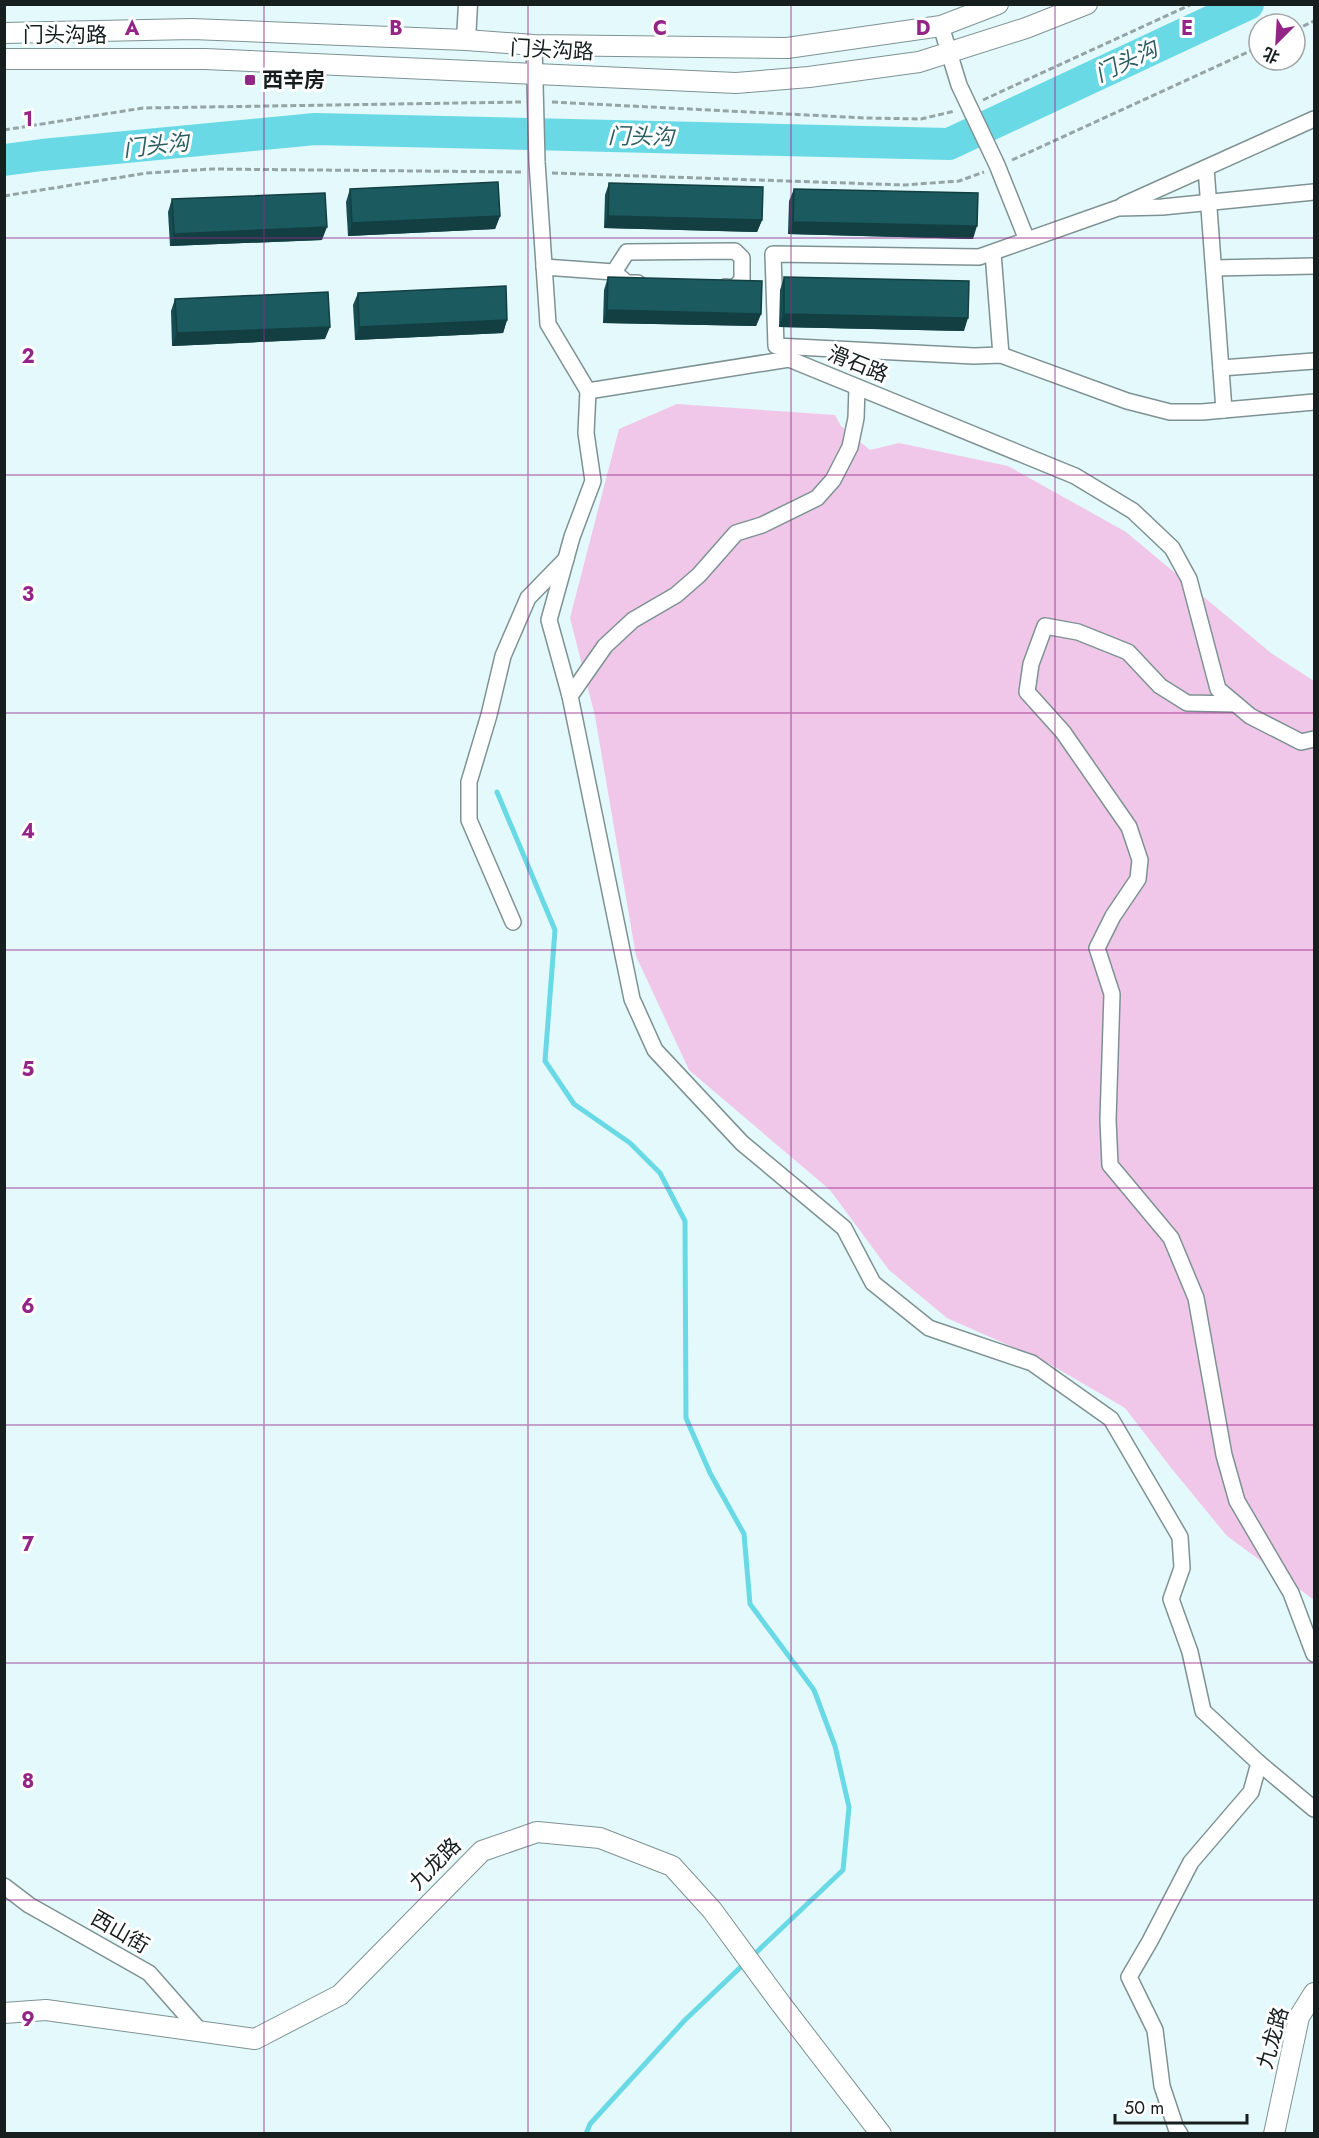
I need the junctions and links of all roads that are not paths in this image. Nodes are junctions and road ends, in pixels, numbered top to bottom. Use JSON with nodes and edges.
{"nodes":[{"id":1,"x":468,"y":4,"type":"edge"},
{"id":2,"x":998,"y":4,"type":"edge"},
{"id":3,"x":1087,"y":4,"type":"edge"},
{"id":4,"x":941,"y":26,"type":"junction"},
{"id":5,"x":4,"y":33,"type":"edge"},
{"id":6,"x":466,"y":39,"type":"junction"},
{"id":7,"x":534,"y":45,"type":"junction"},
{"id":8,"x":948,"y":52,"type":"junction"},
{"id":9,"x":4,"y":59,"type":"edge"},
{"id":10,"x":534,"y":73,"type":"junction"},
{"id":11,"x":1314,"y":119,"type":"edge"},
{"id":12,"x":1206,"y":168,"type":"junction"},
{"id":13,"x":1314,"y":192,"type":"edge"},
{"id":14,"x":1209,"y":202,"type":"junction"},
{"id":15,"x":1118,"y":208,"type":"junction"},
{"id":16,"x":1027,"y":240,"type":"junction"},
{"id":17,"x":993,"y":252,"type":"junction"},
{"id":18,"x":1314,"y":266,"type":"edge"},
{"id":19,"x":543,"y":267,"type":"junction"},
{"id":20,"x":1214,"y":268,"type":"junction"},
{"id":21,"x":614,"y":272,"type":"junction"},
{"id":22,"x":648,"y":284,"type":"edge"},
{"id":23,"x":713,"y":287,"type":"edge"},
{"id":24,"x":1000,"y":355,"type":"junction"},
{"id":25,"x":1314,"y":361,"type":"edge"},
{"id":26,"x":1221,"y":368,"type":"junction"},
{"id":27,"x":857,"y":387,"type":"junction"},
{"id":28,"x":588,"y":391,"type":"junction"},
{"id":29,"x":1314,"y":402,"type":"edge"},
{"id":30,"x":1224,"y":410,"type":"junction"},
{"id":31,"x":566,"y":559,"type":"junction"},
{"id":32,"x":570,"y":696,"type":"junction"},
{"id":33,"x":1235,"y":704,"type":"junction"},
{"id":34,"x":1314,"y":739,"type":"edge"},
{"id":35,"x":513,"y":922,"type":"dead end"},
{"id":36,"x":1314,"y":1654,"type":"edge"},
{"id":37,"x":1259,"y":1763,"type":"junction"},
{"id":38,"x":1314,"y":1809,"type":"edge"},
{"id":39,"x":4,"y":1886,"type":"edge"},
{"id":40,"x":1314,"y":1993,"type":"edge"},
{"id":41,"x":4,"y":2013,"type":"edge"},
{"id":42,"x":201,"y":2032,"type":"junction"},
{"id":43,"x":881,"y":2133,"type":"edge"},
{"id":44,"x":1180,"y":2133,"type":"edge"},
{"id":45,"x":1274,"y":2133,"type":"edge"}],
"edges":[{"from":1,"to":6,"type":"street"},
{"from":2,"to":4,"type":"main road","name":"门头沟路"},
{"from":3,"to":8,"type":"main road","name":"门头沟路"},
{"from":4,"to":7,"type":"main road","name":"门头沟路"},
{"from":4,"to":8,"type":"street"},
{"from":5,"to":6,"type":"main road","name":"门头沟路"},
{"from":6,"to":7,"type":"main road","name":"门头沟路"},
{"from":7,"to":10,"type":"street"},
{"from":8,"to":10,"type":"main road","name":"门头沟路"},
{"from":8,"to":16,"type":"street"},
{"from":9,"to":10,"type":"main road","name":"门头沟路"},
{"from":10,"to":19,"type":"street"},
{"from":11,"to":12,"type":"street"},
{"from":12,"to":14,"type":"street"},
{"from":12,"to":15,"type":"street"},
{"from":13,"to":14,"type":"street"},
{"from":14,"to":15,"type":"street"},
{"from":14,"to":20,"type":"street"},
{"from":15,"to":16,"type":"street"},
{"from":16,"to":17,"type":"street"},
{"from":17,"to":24,"type":"street"},
{"from":17,"to":24,"type":"street"},
{"from":18,"to":20,"type":"street"},
{"from":19,"to":21,"type":"street"},
{"from":19,"to":28,"type":"street"},
{"from":20,"to":26,"type":"street"},
{"from":21,"to":22,"type":"street"},
{"from":21,"to":23,"type":"street"},
{"from":24,"to":30,"type":"street"},
{"from":25,"to":26,"type":"street"},
{"from":26,"to":30,"type":"street"},
{"from":27,"to":28,"type":"street","name":"滑石路"},
{"from":27,"to":32,"type":"street"},
{"from":27,"to":33,"type":"street","name":"滑石路"},
{"from":28,"to":31,"type":"street"},
{"from":29,"to":30,"type":"street"},
{"from":31,"to":32,"type":"street"},
{"from":31,"to":35,"type":"street"},
{"from":32,"to":37,"type":"street"},
{"from":33,"to":34,"type":"street","name":"滑石路"},
{"from":33,"to":36,"type":"street"},
{"from":37,"to":38,"type":"street"},
{"from":37,"to":44,"type":"street"},
{"from":39,"to":42,"type":"street","name":"西山街"},
{"from":40,"to":45,"type":"main road","name":"九龙路"},
{"from":41,"to":42,"type":"main road","name":"九龙路"},
{"from":42,"to":43,"type":"main road","name":"九龙路"}]}
